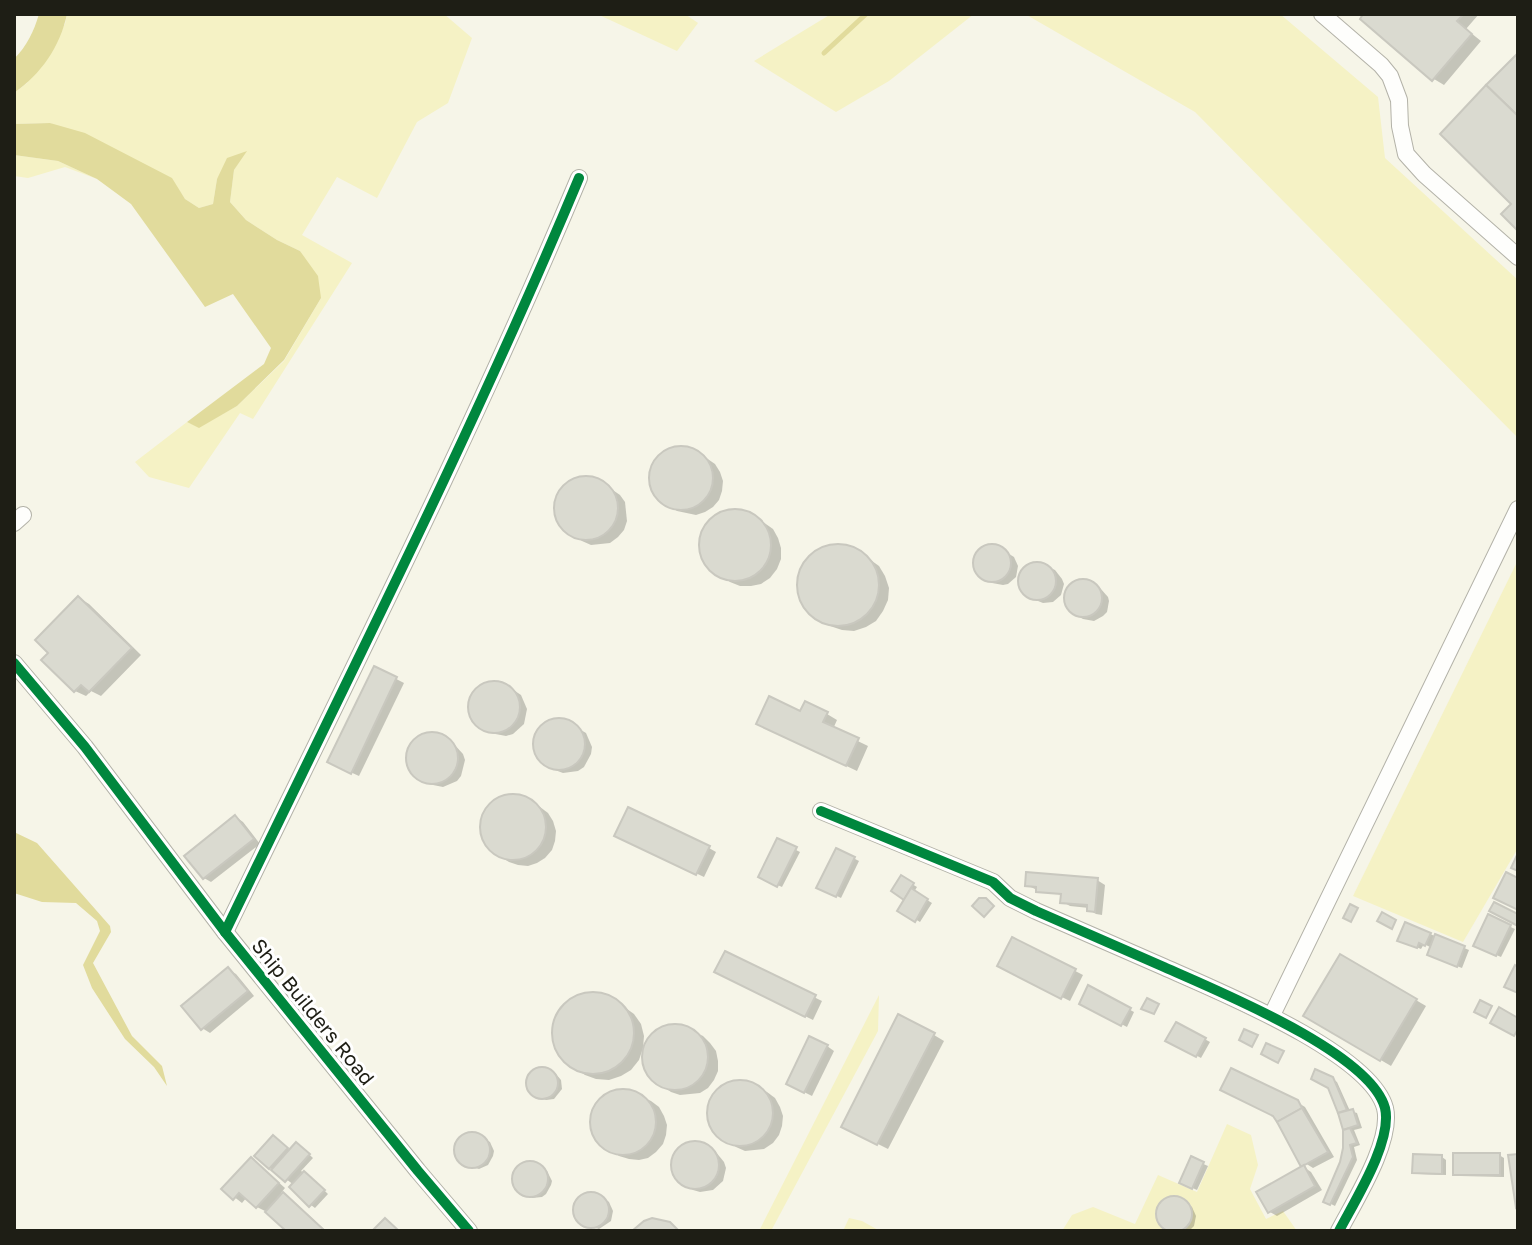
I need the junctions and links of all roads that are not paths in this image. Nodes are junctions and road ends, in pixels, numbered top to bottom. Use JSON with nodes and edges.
{"nodes":[{"id":1,"x":1322,"y":14,"type":"edge"},
{"id":2,"x":579,"y":178,"type":"dead end"},
{"id":3,"x":1518,"y":257,"type":"edge"},
{"id":4,"x":1518,"y":509,"type":"edge"},
{"id":5,"x":14,"y":663,"type":"edge"},
{"id":6,"x":821,"y":811,"type":"dead end"},
{"id":7,"x":225,"y":932,"type":"junction"},
{"id":8,"x":1272,"y":1015,"type":"junction"},
{"id":9,"x":469,"y":1231,"type":"edge"},
{"id":10,"x":1339,"y":1231,"type":"edge"}],
"edges":[{"from":1,"to":3,"type":"street"},
{"from":2,"to":7,"type":"street"},
{"from":4,"to":8,"type":"street"},
{"from":5,"to":7,"type":"street","name":"Ship Builders Road"},
{"from":6,"to":8,"type":"street"},
{"from":7,"to":9,"type":"street","name":"Ship Builders Road"},
{"from":8,"to":10,"type":"street"}]}
